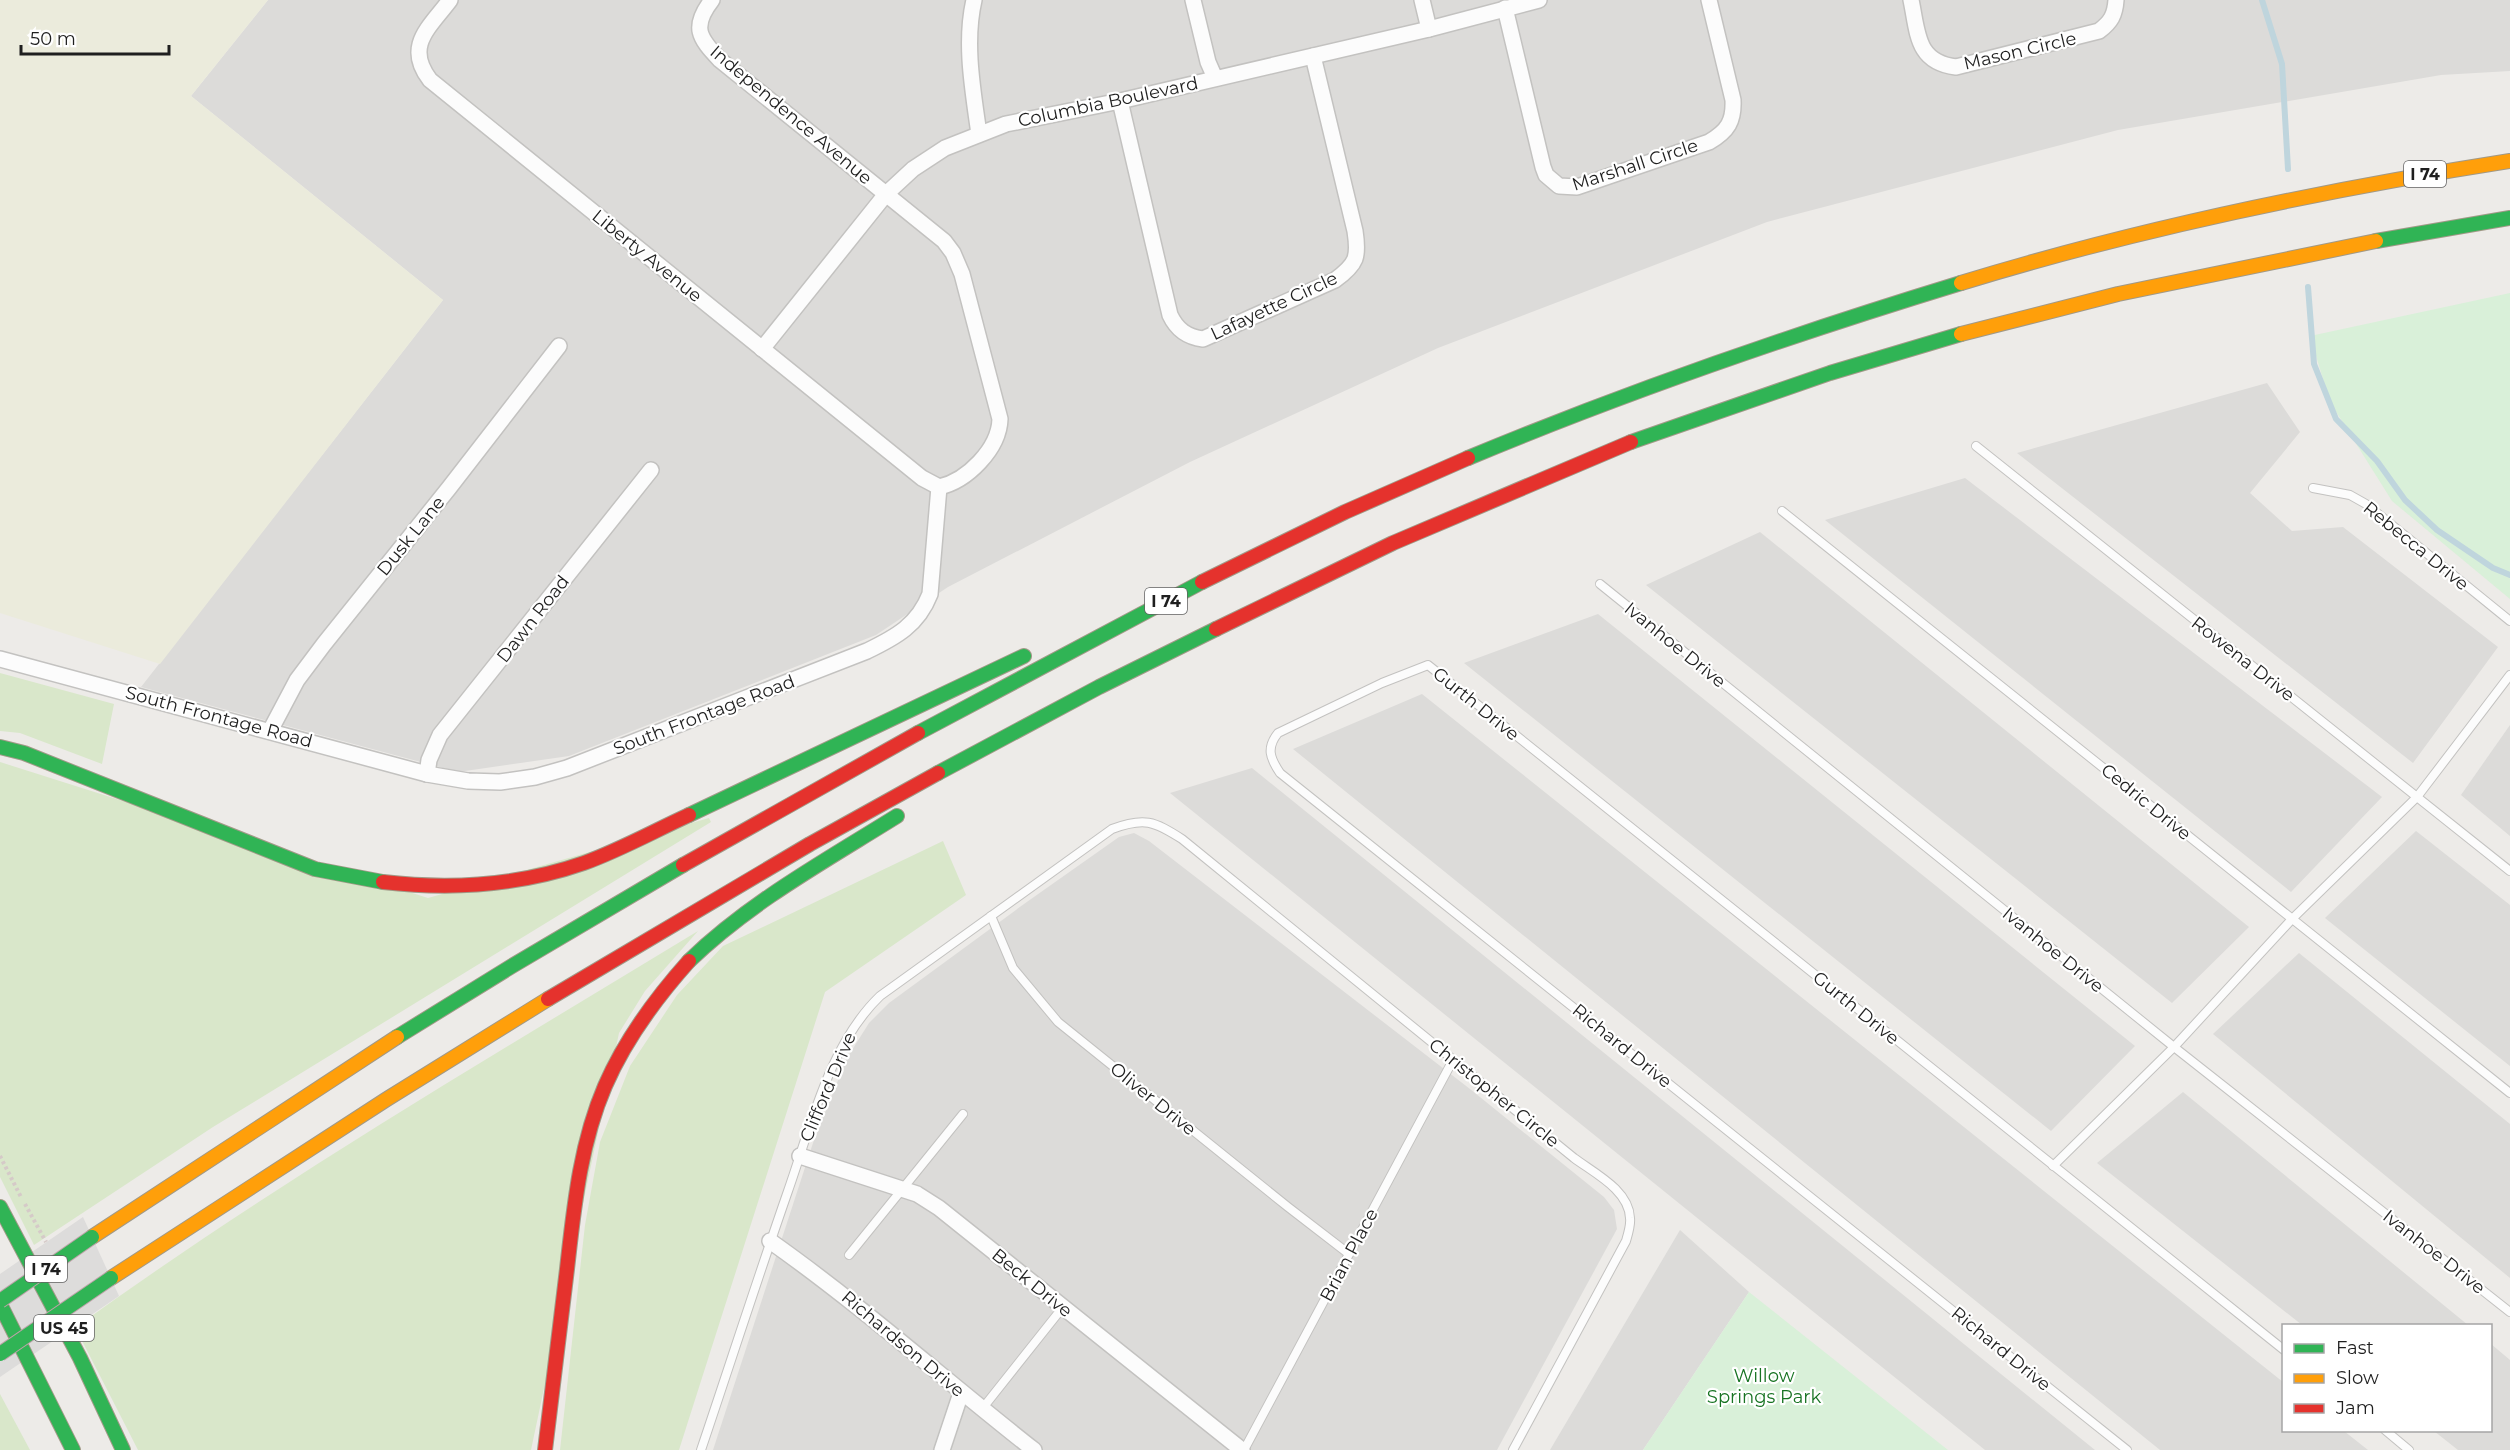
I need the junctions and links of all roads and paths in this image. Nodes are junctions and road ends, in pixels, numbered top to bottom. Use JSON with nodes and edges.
{"nodes":[{"id":1,"x":450,"y":0,"type":"edge"},
{"id":2,"x":712,"y":0,"type":"edge"},
{"id":3,"x":974,"y":0,"type":"edge"},
{"id":4,"x":1193,"y":0,"type":"edge"},
{"id":5,"x":1422,"y":0,"type":"edge"},
{"id":6,"x":1539,"y":0,"type":"edge"},
{"id":7,"x":1709,"y":0,"type":"edge"},
{"id":8,"x":1911,"y":0,"type":"edge"},
{"id":9,"x":2116,"y":0,"type":"edge"},
{"id":10,"x":1505,"y":8,"type":"junction"},
{"id":11,"x":1430,"y":29,"type":"junction"},
{"id":12,"x":1313,"y":56,"type":"junction"},
{"id":13,"x":1215,"y":78,"type":"junction"},
{"id":14,"x":1120,"y":102,"type":"junction"},
{"id":15,"x":979,"y":134,"type":"junction"},
{"id":16,"x":2510,"y":161,"type":"edge"},
{"id":17,"x":886,"y":194,"type":"junction"},
{"id":18,"x":2510,"y":218,"type":"edge"},
{"id":19,"x":559,"y":346,"type":"dead end"},
{"id":20,"x":762,"y":349,"type":"junction"},
{"id":21,"x":1976,"y":446,"type":"dead end"},
{"id":22,"x":651,"y":470,"type":"dead end"},
{"id":23,"x":939,"y":487,"type":"junction"},
{"id":24,"x":2313,"y":488,"type":"dead end"},
{"id":25,"x":1782,"y":511,"type":"dead end"},
{"id":26,"x":1600,"y":584,"type":"dead end"},
{"id":27,"x":1161,"y":604,"type":"junction"},
{"id":28,"x":2510,"y":621,"type":"edge"},
{"id":29,"x":1056,"y":644,"type":"dead end"},
{"id":30,"x":1035,"y":652,"type":"dead end"},
{"id":31,"x":0,"y":659,"type":"edge"},
{"id":32,"x":1428,"y":665,"type":"joint"},
{"id":33,"x":1140,"y":666,"type":"junction"},
{"id":34,"x":2510,"y":675,"type":"edge"},
{"id":35,"x":270,"y":730,"type":"junction"},
{"id":36,"x":0,"y":747,"type":"edge"},
{"id":37,"x":426,"y":774,"type":"junction"},
{"id":38,"x":957,"y":779,"type":"dead end"},
{"id":39,"x":2417,"y":797,"type":"junction"},
{"id":40,"x":907,"y":810,"type":"dead end"},
{"id":41,"x":1139,"y":822,"type":"joint"},
{"id":42,"x":2510,"y":871,"type":"edge"},
{"id":43,"x":991,"y":916,"type":"junction"},
{"id":44,"x":2292,"y":919,"type":"junction"},
{"id":45,"x":2174,"y":1047,"type":"junction"},
{"id":46,"x":1453,"y":1060,"type":"junction"},
{"id":47,"x":2510,"y":1093,"type":"edge"},
{"id":48,"x":963,"y":1114,"type":"dead end"},
{"id":49,"x":800,"y":1156,"type":"junction"},
{"id":50,"x":2054,"y":1166,"type":"junction"},
{"id":51,"x":902,"y":1190,"type":"junction"},
{"id":52,"x":0,"y":1207,"type":"edge"},
{"id":53,"x":770,"y":1241,"type":"junction"},
{"id":54,"x":1349,"y":1254,"type":"junction"},
{"id":55,"x":849,"y":1255,"type":"dead end"},
{"id":56,"x":0,"y":1303,"type":"edge"},
{"id":57,"x":1063,"y":1308,"type":"junction"},
{"id":58,"x":2510,"y":1312,"type":"edge"},
{"id":59,"x":2282,"y":1349,"type":"edge"},
{"id":60,"x":0,"y":1354,"type":"edge"},
{"id":61,"x":962,"y":1393,"type":"junction"},
{"id":62,"x":982,"y":1409,"type":"junction"},
{"id":63,"x":2386,"y":1432,"type":"edge"},
{"id":64,"x":73,"y":1450,"type":"edge"},
{"id":65,"x":123,"y":1450,"type":"edge"},
{"id":66,"x":544,"y":1450,"type":"edge"},
{"id":67,"x":701,"y":1450,"type":"edge"},
{"id":68,"x":942,"y":1450,"type":"edge"},
{"id":69,"x":1034,"y":1450,"type":"edge"},
{"id":70,"x":1243,"y":1450,"type":"edge"},
{"id":71,"x":1513,"y":1450,"type":"edge"},
{"id":72,"x":2127,"y":1450,"type":"edge"},
{"id":73,"x":2409,"y":1450,"type":"edge"}],
"edges":[{"from":1,"to":20,"type":"street","name":"Liberty Avenue"},
{"from":2,"to":17,"type":"street","name":"Independence Avenue"},
{"from":3,"to":15,"type":"street"},
{"from":4,"to":13,"type":"street"},
{"from":5,"to":11,"type":"street"},
{"from":6,"to":10,"type":"street","name":"Columbia Boulevard"},
{"from":7,"to":10,"type":"street","name":"Marshall Circle"},
{"from":8,"to":9,"type":"street","name":"Mason Circle"},
{"from":10,"to":11,"type":"street","name":"Columbia Boulevard"},
{"from":11,"to":12,"type":"street","name":"Columbia Boulevard"},
{"from":12,"to":13,"type":"street","name":"Columbia Boulevard"},
{"from":12,"to":14,"type":"street","name":"Lafayette Circle"},
{"from":13,"to":14,"type":"street","name":"Columbia Boulevard"},
{"from":14,"to":15,"type":"street","name":"Columbia Boulevard"},
{"from":15,"to":17,"type":"street","name":"Columbia Boulevard"},
{"from":16,"to":27,"type":"main road","number":"I 74"},
{"from":17,"to":20,"type":"street","name":"Columbia Boulevard"},
{"from":17,"to":23,"type":"street"},
{"from":18,"to":33,"type":"main road","number":"I 74"},
{"from":19,"to":35,"type":"street","name":"Dusk Lane"},
{"from":20,"to":23,"type":"street","name":"Liberty Avenue"},
{"from":21,"to":39,"type":"lane","name":"Rowena Drive"},
{"from":22,"to":37,"type":"street","name":"Dawn Road"},
{"from":23,"to":37,"type":"street","name":"South Frontage Road"},
{"from":24,"to":28,"type":"lane","name":"Rebecca Drive"},
{"from":25,"to":44,"type":"lane","name":"Cedric Drive"},
{"from":26,"to":45,"type":"lane","name":"Ivanhoe Drive"},
{"from":27,"to":29,"type":"main road"},
{"from":27,"to":56,"type":"main road","number":"I 74","bridge":true},
{"from":30,"to":36,"type":"main road"},
{"from":31,"to":35,"type":"street","name":"South Frontage Road"},
{"from":32,"to":50,"type":"lane","name":"Gurth Drive"},
{"from":32,"to":72,"type":"lane","name":"Richard Drive"},
{"from":33,"to":38,"type":"main road"},
{"from":33,"to":60,"type":"main road","number":"I 74","bridge":true},
{"from":34,"to":39,"type":"lane"},
{"from":35,"to":37,"type":"street","name":"South Frontage Road"},
{"from":39,"to":42,"type":"lane","name":"Rowena Drive"},
{"from":39,"to":44,"type":"lane"},
{"from":40,"to":66,"type":"main road"},
{"from":41,"to":43,"type":"lane","name":"Clifford Drive"},
{"from":41,"to":46,"type":"lane","name":"Christopher Circle"},
{"from":43,"to":49,"type":"lane","name":"Clifford Drive"},
{"from":43,"to":54,"type":"lane","name":"Oliver Drive"},
{"from":44,"to":45,"type":"lane"},
{"from":44,"to":47,"type":"lane","name":"Cedric Drive"},
{"from":45,"to":50,"type":"lane"},
{"from":45,"to":58,"type":"lane","name":"Ivanhoe Drive"},
{"from":46,"to":54,"type":"lane","name":"Brian Place"},
{"from":46,"to":71,"type":"lane","name":"Christopher Circle"},
{"from":48,"to":51,"type":"lane"},
{"from":49,"to":51,"type":"street","name":"Beck Drive"},
{"from":49,"to":53,"type":"lane","name":"Clifford Drive"},
{"from":50,"to":59,"type":"lane","name":"Gurth Drive"},
{"from":51,"to":55,"type":"lane"},
{"from":51,"to":57,"type":"street","name":"Beck Drive"},
{"from":52,"to":65,"type":"main road","number":"US 45"},
{"from":53,"to":61,"type":"street","name":"Richardson Drive"},
{"from":53,"to":67,"type":"lane","name":"Clifford Drive"},
{"from":54,"to":70,"type":"lane","name":"Brian Place"},
{"from":56,"to":64,"type":"main road","number":"US 45"},
{"from":57,"to":62,"type":"lane"},
{"from":57,"to":70,"type":"street","name":"Beck Drive"},
{"from":61,"to":62,"type":"street","name":"Richardson Drive"},
{"from":61,"to":68,"type":"street"},
{"from":62,"to":69,"type":"street","name":"Richardson Drive"},
{"from":63,"to":73,"type":"lane"}]}
